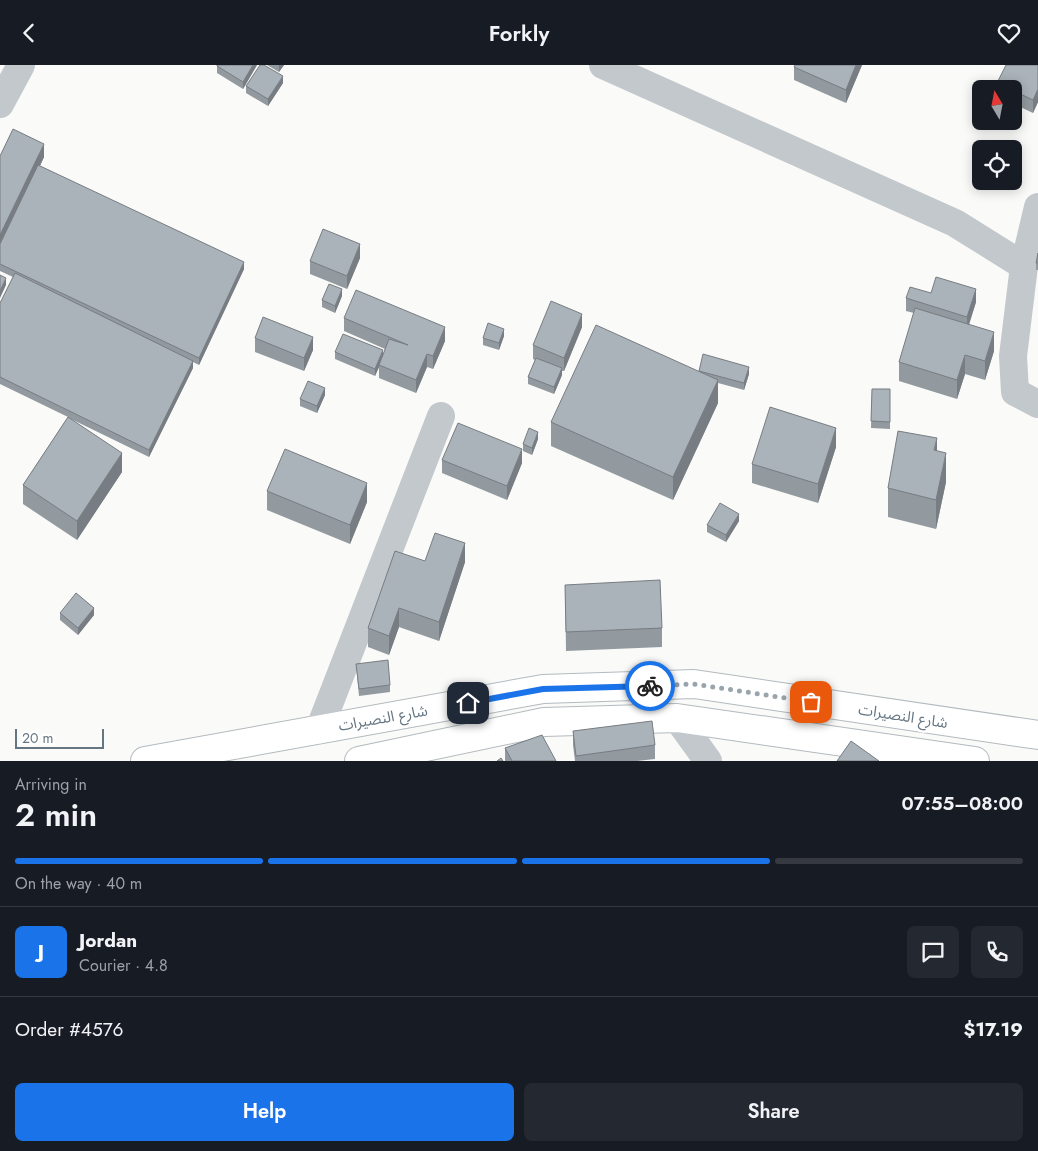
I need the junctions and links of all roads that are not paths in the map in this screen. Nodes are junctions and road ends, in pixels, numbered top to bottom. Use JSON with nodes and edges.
{"nodes":[{"id":1,"x":21,"y":65,"type":"edge"},
{"id":2,"x":603,"y":65,"type":"edge"},
{"id":3,"x":0,"y":104,"type":"edge"},
{"id":4,"x":1038,"y":207,"type":"edge"},
{"id":5,"x":1024,"y":266,"type":"junction"},
{"id":6,"x":1038,"y":403,"type":"edge"},
{"id":7,"x":441,"y":416,"type":"dead end"},
{"id":8,"x":677,"y":718,"type":"junction"},
{"id":9,"x":319,"y":730,"type":"junction"},
{"id":10,"x":1038,"y":735,"type":"edge"},
{"id":11,"x":145,"y":761,"type":"edge"},
{"id":12,"x":359,"y":761,"type":"edge"},
{"id":13,"x":708,"y":761,"type":"edge"},
{"id":14,"x":975,"y":761,"type":"edge"}],
"edges":[{"from":1,"to":3,"type":"street"},
{"from":2,"to":5,"type":"street"},
{"from":4,"to":5,"type":"street"},
{"from":5,"to":6,"type":"street"},
{"from":7,"to":9,"type":"street"},
{"from":8,"to":12,"type":"main road"},
{"from":8,"to":13,"type":"street"},
{"from":8,"to":14,"type":"main road"},
{"from":9,"to":10,"type":"main road","name":"شارع النصيرات"},
{"from":9,"to":11,"type":"main road","name":"شارع النصيرات"}]}
